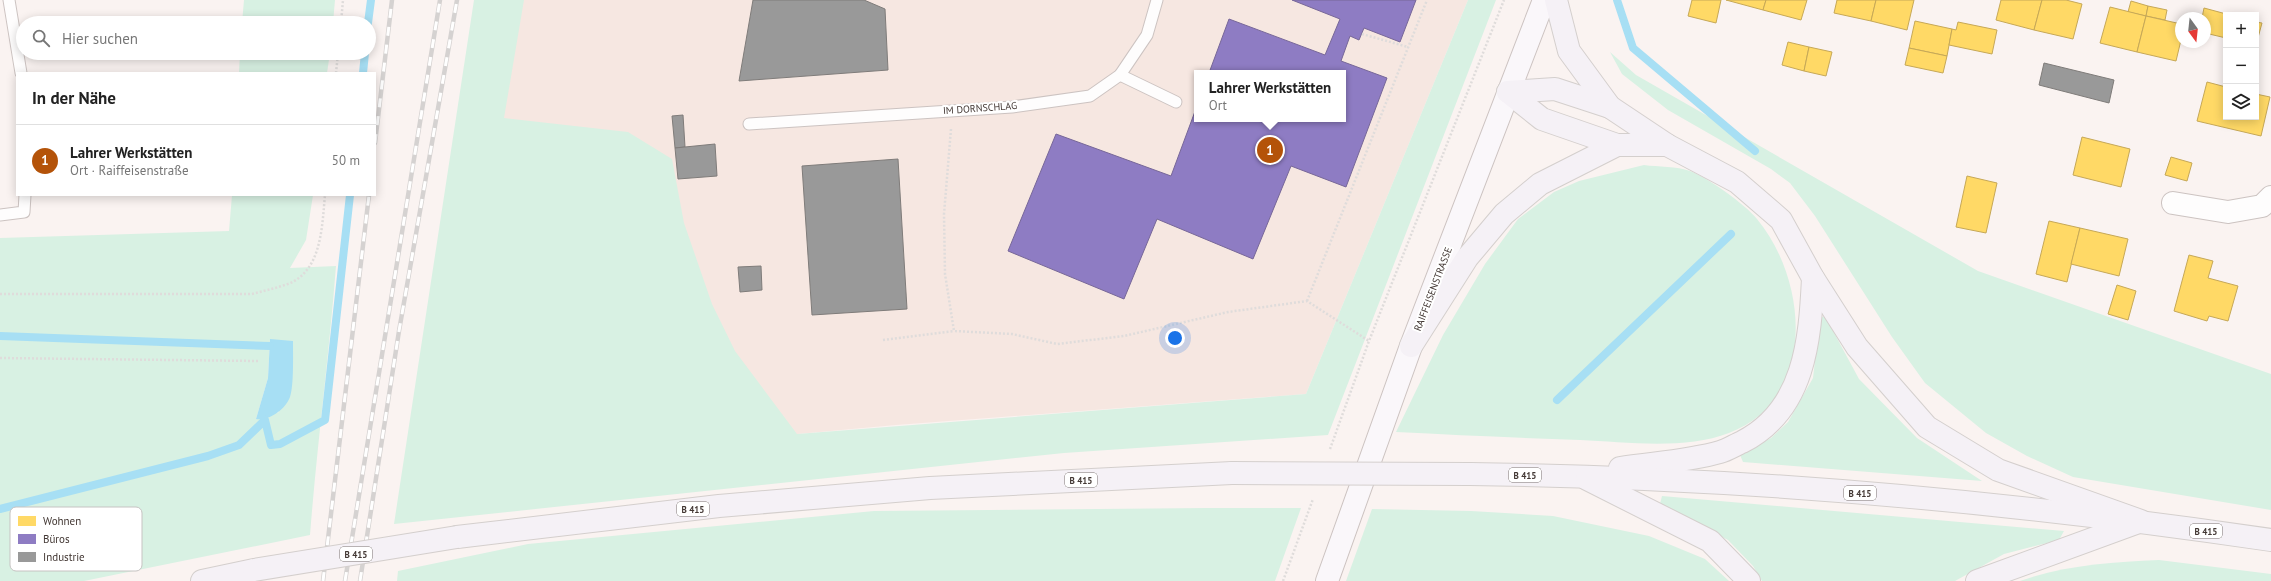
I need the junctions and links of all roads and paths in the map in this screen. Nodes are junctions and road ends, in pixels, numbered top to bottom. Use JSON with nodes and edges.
{"nodes":[{"id":1,"x":10,"y":0,"type":"edge"},
{"id":2,"x":343,"y":0,"type":"edge"},
{"id":3,"x":1157,"y":0,"type":"edge"},
{"id":4,"x":1427,"y":0,"type":"edge"},
{"id":5,"x":1504,"y":0,"type":"edge"},
{"id":6,"x":1544,"y":0,"type":"edge"},
{"id":7,"x":1556,"y":0,"type":"edge"},
{"id":8,"x":342,"y":16,"type":"edge"},
{"id":9,"x":1362,"y":34,"type":"dead end"},
{"id":10,"x":16,"y":40,"type":"edge"},
{"id":11,"x":1408,"y":47,"type":"junction"},
{"id":12,"x":19,"y":60,"type":"edge"},
{"id":13,"x":337,"y":60,"type":"edge"},
{"id":14,"x":21,"y":72,"type":"edge"},
{"id":15,"x":336,"y":72,"type":"edge"},
{"id":16,"x":1120,"y":74,"type":"junction"},
{"id":17,"x":1508,"y":92,"type":"junction"},
{"id":18,"x":1176,"y":102,"type":"dead end"},
{"id":19,"x":1610,"y":107,"type":"junction"},
{"id":20,"x":952,"y":111,"type":"junction"},
{"id":21,"x":749,"y":124,"type":"dead end"},
{"id":22,"x":1617,"y":145,"type":"junction"},
{"id":23,"x":1667,"y":145,"type":"junction"},
{"id":24,"x":25,"y":196,"type":"edge"},
{"id":25,"x":325,"y":196,"type":"edge"},
{"id":26,"x":2271,"y":197,"type":"edge"},
{"id":27,"x":2173,"y":203,"type":"dead end"},
{"id":28,"x":0,"y":215,"type":"edge"},
{"id":29,"x":1813,"y":278,"type":"junction"},
{"id":30,"x":0,"y":294,"type":"edge"},
{"id":31,"x":1307,"y":301,"type":"junction"},
{"id":32,"x":954,"y":331,"type":"junction"},
{"id":33,"x":883,"y":340,"type":"dead end"},
{"id":34,"x":1369,"y":341,"type":"junction"},
{"id":35,"x":1411,"y":346,"type":"junction"},
{"id":36,"x":0,"y":358,"type":"edge"},
{"id":37,"x":258,"y":360,"type":"dead end"},
{"id":38,"x":1329,"y":454,"type":"dead end"},
{"id":39,"x":1579,"y":475,"type":"junction"},
{"id":40,"x":1315,"y":491,"type":"dead end"},
{"id":41,"x":2141,"y":521,"type":"junction"},
{"id":42,"x":2271,"y":540,"type":"edge"},
{"id":43,"x":202,"y":581,"type":"edge"},
{"id":44,"x":1283,"y":581,"type":"edge"},
{"id":45,"x":1327,"y":581,"type":"edge"},
{"id":46,"x":1749,"y":581,"type":"edge"},
{"id":47,"x":1977,"y":581,"type":"edge"}],
"edges":[{"from":1,"to":10,"type":"lane"},
{"from":2,"to":8,"type":"path"},
{"from":3,"to":16,"type":"lane","name":"IM DORNSCHLAG"},
{"from":4,"to":11,"type":"path"},
{"from":5,"to":34,"type":"path"},
{"from":6,"to":17,"type":"street","name":"RAIFFEISENSTRASSE"},
{"from":7,"to":19,"type":"main road"},
{"from":9,"to":11,"type":"path"},
{"from":11,"to":31,"type":"path"},
{"from":12,"to":14,"type":"lane"},
{"from":13,"to":15,"type":"path"},
{"from":16,"to":18,"type":"lane"},
{"from":16,"to":20,"type":"lane","name":"IM DORNSCHLAG"},
{"from":17,"to":19,"type":"main road"},
{"from":17,"to":22,"type":"main road"},
{"from":17,"to":35,"type":"street","name":"RAIFFEISENSTRASSE"},
{"from":19,"to":23,"type":"main road"},
{"from":20,"to":21,"type":"lane","name":"IM DORNSCHLAG"},
{"from":20,"to":32,"type":"path"},
{"from":22,"to":23,"type":"main road"},
{"from":22,"to":35,"type":"main road"},
{"from":23,"to":29,"type":"main road"},
{"from":24,"to":28,"type":"lane"},
{"from":25,"to":30,"type":"path"},
{"from":26,"to":27,"type":"street"},
{"from":29,"to":39,"type":"main road"},
{"from":29,"to":41,"type":"main road"},
{"from":31,"to":32,"type":"path"},
{"from":31,"to":34,"type":"path"},
{"from":32,"to":33,"type":"path"},
{"from":34,"to":38,"type":"path"},
{"from":35,"to":45,"type":"street","name":"RAIFFEISENSTRASSE"},
{"from":36,"to":37,"type":"path"},
{"from":39,"to":41,"type":"main road","number":"B 415"},
{"from":39,"to":43,"type":"main road","number":"B 415","bridge":true},
{"from":39,"to":46,"type":"main road"},
{"from":40,"to":44,"type":"path"},
{"from":41,"to":42,"type":"main road","number":"B 415"},
{"from":41,"to":47,"type":"main road"}]}
